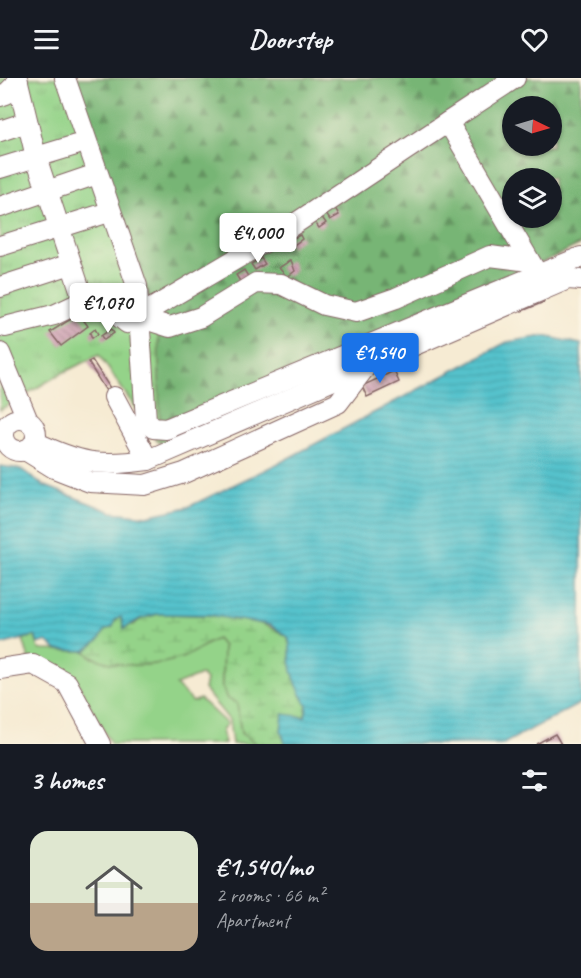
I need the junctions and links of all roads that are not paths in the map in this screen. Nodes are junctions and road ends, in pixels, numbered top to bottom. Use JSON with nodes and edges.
{"nodes":[{"id":1,"x":65,"y":78,"type":"edge"},
{"id":2,"x":514,"y":78,"type":"edge"},
{"id":3,"x":18,"y":80,"type":"edge"},
{"id":4,"x":0,"y":96,"type":"edge"},
{"id":5,"x":27,"y":122,"type":"junction"},
{"id":6,"x":448,"y":122,"type":"junction"},
{"id":7,"x":0,"y":131,"type":"edge"},
{"id":8,"x":76,"y":145,"type":"dead end"},
{"id":9,"x":36,"y":157,"type":"junction"},
{"id":10,"x":0,"y":168,"type":"edge"},
{"id":11,"x":94,"y":175,"type":"dead end"},
{"id":12,"x":47,"y":191,"type":"junction"},
{"id":13,"x":0,"y":207,"type":"edge"},
{"id":14,"x":106,"y":213,"type":"dead end"},
{"id":15,"x":59,"y":227,"type":"junction"},
{"id":16,"x":0,"y":246,"type":"edge"},
{"id":17,"x":581,"y":257,"type":"edge"},
{"id":18,"x":71,"y":264,"type":"junction"},
{"id":19,"x":534,"y":268,"type":"junction"},
{"id":20,"x":581,"y":280,"type":"edge"},
{"id":21,"x":0,"y":287,"type":"edge"},
{"id":22,"x":84,"y":302,"type":"junction"},
{"id":23,"x":141,"y":315,"type":"junction"},
{"id":24,"x":5,"y":327,"type":"dead end"},
{"id":25,"x":2,"y":363,"type":"edge"},
{"id":26,"x":365,"y":366,"type":"junction"},
{"id":27,"x":114,"y":397,"type":"dead end"},
{"id":28,"x":28,"y":421,"type":"junction"},
{"id":29,"x":2,"y":431,"type":"edge"},
{"id":30,"x":30,"y":446,"type":"junction"},
{"id":31,"x":148,"y":460,"type":"junction"},
{"id":32,"x":0,"y":669,"type":"edge"},
{"id":33,"x":100,"y":744,"type":"edge"}],
"edges":[{"from":1,"to":23,"type":"lane"},
{"from":2,"to":6,"type":"lane"},
{"from":3,"to":4,"type":"lane"},
{"from":3,"to":5,"type":"lane"},
{"from":5,"to":7,"type":"lane"},
{"from":5,"to":9,"type":"lane"},
{"from":6,"to":19,"type":"lane"},
{"from":6,"to":23,"type":"lane"},
{"from":8,"to":9,"type":"lane"},
{"from":9,"to":10,"type":"lane"},
{"from":9,"to":12,"type":"lane"},
{"from":11,"to":12,"type":"lane"},
{"from":12,"to":13,"type":"lane"},
{"from":12,"to":15,"type":"lane"},
{"from":14,"to":15,"type":"lane"},
{"from":15,"to":16,"type":"lane"},
{"from":15,"to":18,"type":"lane"},
{"from":17,"to":19,"type":"lane"},
{"from":18,"to":21,"type":"lane"},
{"from":18,"to":22,"type":"lane"},
{"from":19,"to":23,"type":"lane"},
{"from":19,"to":23,"type":"lane"},
{"from":20,"to":26,"type":"lane"},
{"from":22,"to":23,"type":"lane"},
{"from":22,"to":24,"type":"lane"},
{"from":25,"to":28,"type":"lane"},
{"from":26,"to":30,"type":"lane"},
{"from":26,"to":31,"type":"lane"},
{"from":27,"to":31,"type":"lane"},
{"from":28,"to":29,"type":"lane"},
{"from":28,"to":30,"type":"lane"},
{"from":29,"to":30,"type":"lane"},
{"from":30,"to":31,"type":"lane"},
{"from":32,"to":33,"type":"lane"}]}
